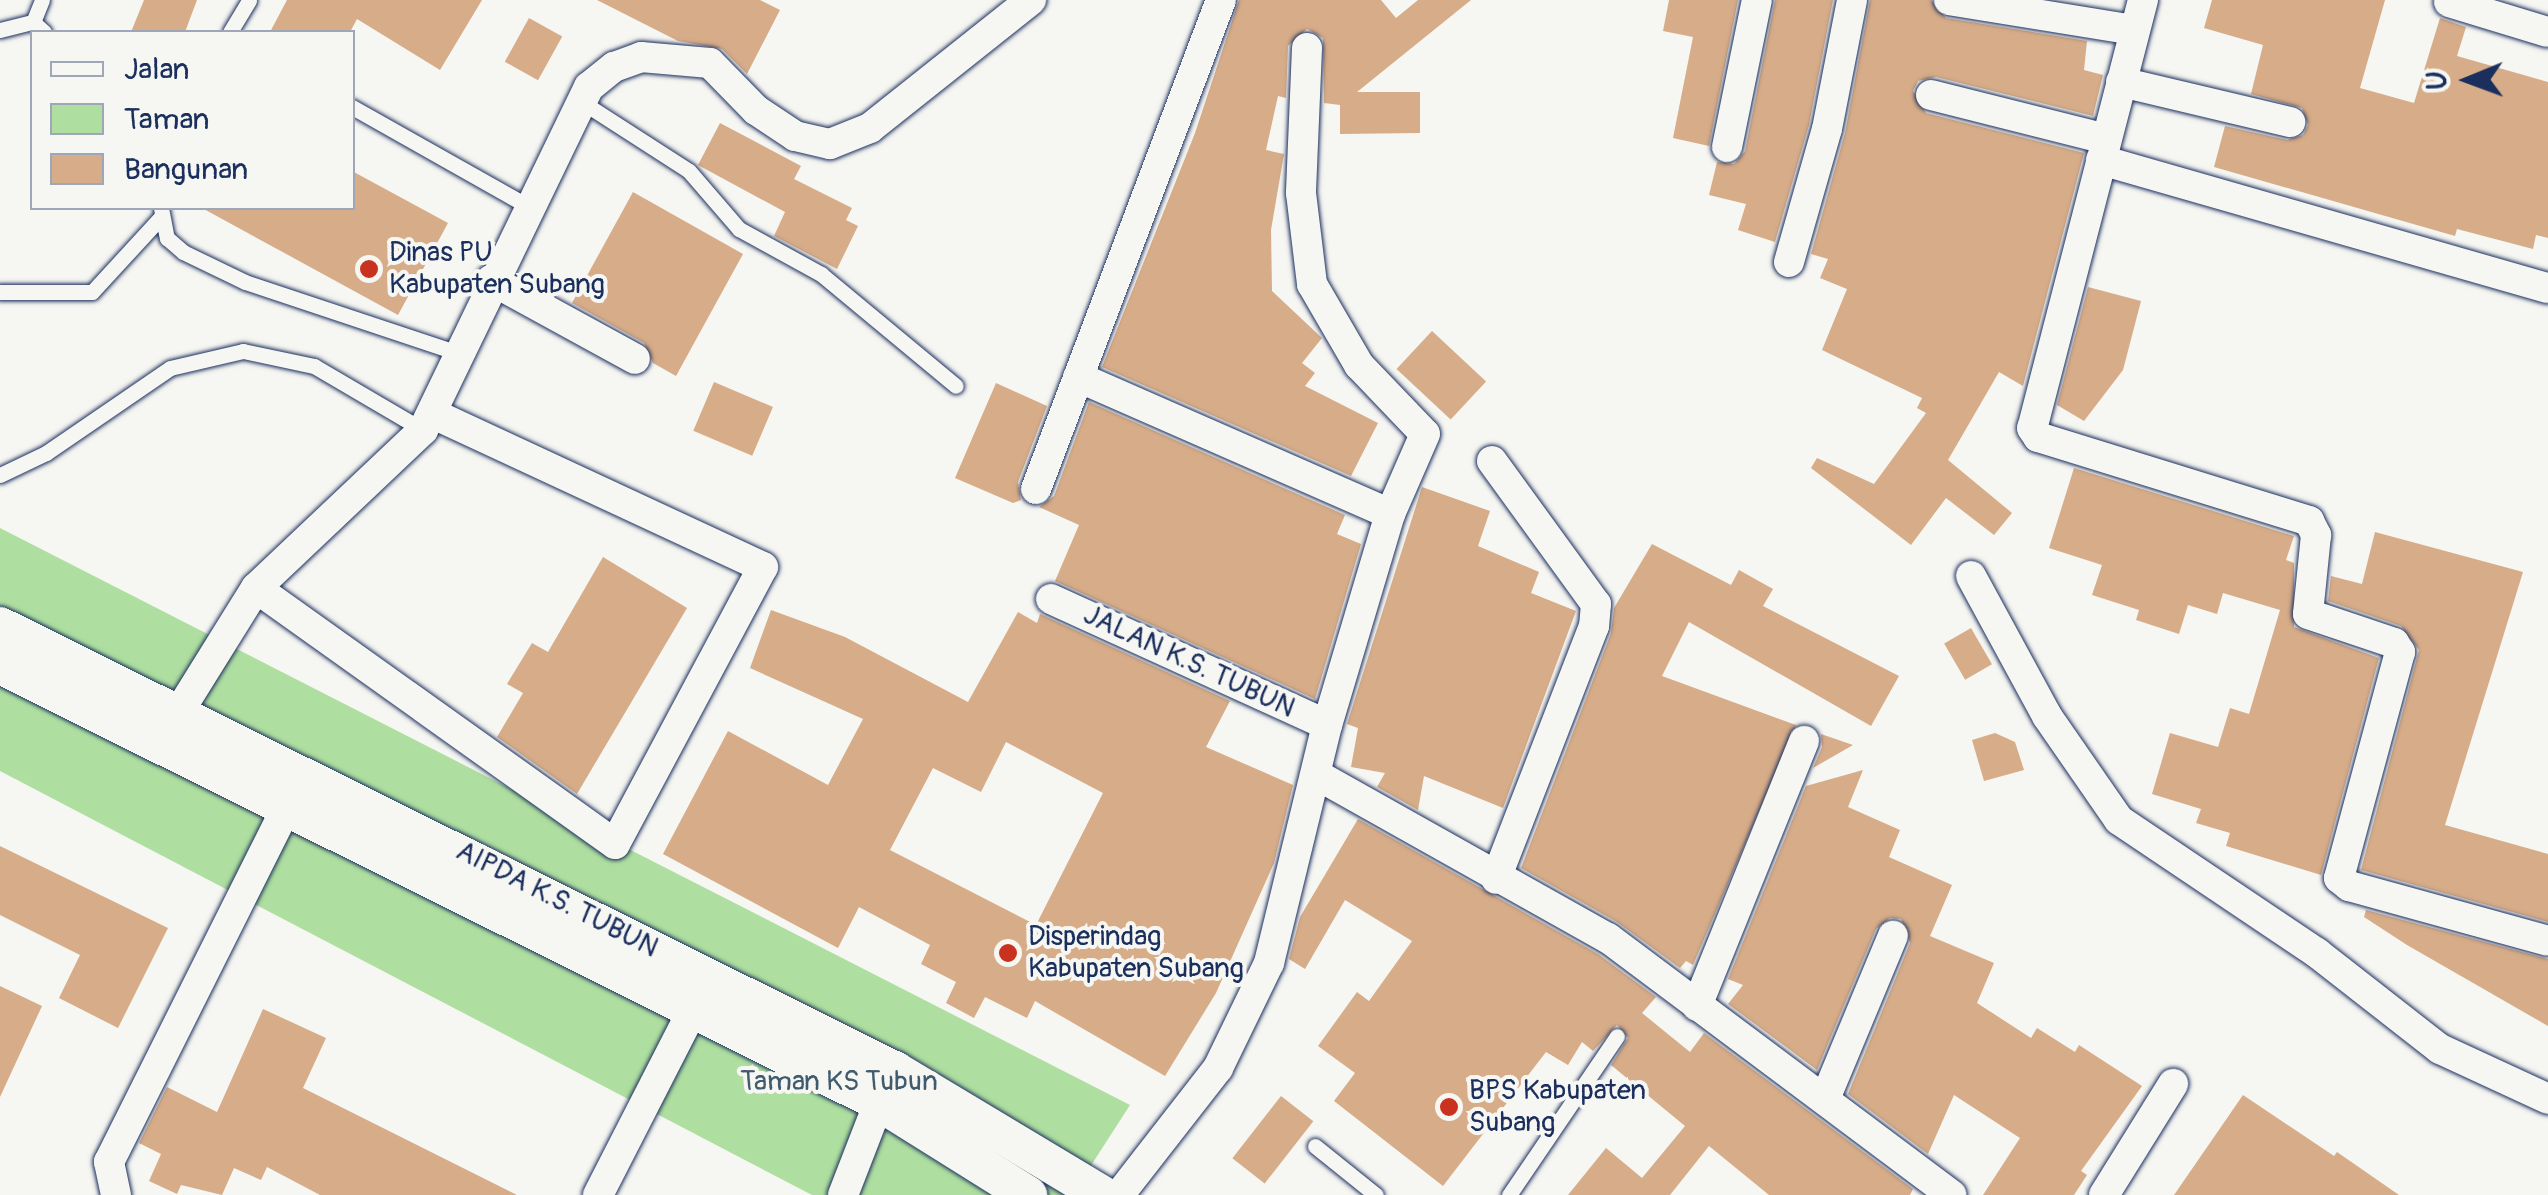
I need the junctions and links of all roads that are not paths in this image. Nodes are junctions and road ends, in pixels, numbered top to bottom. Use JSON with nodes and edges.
{"nodes":[{"id":1,"x":42,"y":0,"type":"edge"},
{"id":2,"x":249,"y":0,"type":"edge"},
{"id":3,"x":1030,"y":0,"type":"edge"},
{"id":4,"x":1221,"y":0,"type":"edge"},
{"id":5,"x":1756,"y":0,"type":"edge"},
{"id":6,"x":1852,"y":0,"type":"edge"},
{"id":7,"x":1950,"y":0,"type":"edge"},
{"id":8,"x":2449,"y":2,"type":"edge"},
{"id":9,"x":2139,"y":15,"type":"edge"},
{"id":10,"x":39,"y":27,"type":"edge"},
{"id":11,"x":0,"y":30,"type":"edge"},
{"id":12,"x":231,"y":30,"type":"edge"},
{"id":13,"x":2548,"y":32,"type":"edge"},
{"id":14,"x":1308,"y":48,"type":"dead end"},
{"id":15,"x":2121,"y":82,"type":"junction"},
{"id":16,"x":1932,"y":95,"type":"dead end"},
{"id":17,"x":582,"y":102,"type":"junction"},
{"id":18,"x":355,"y":109,"type":"edge"},
{"id":19,"x":2290,"y":122,"type":"dead end"},
{"id":20,"x":1727,"y":147,"type":"dead end"},
{"id":21,"x":2103,"y":150,"type":"junction"},
{"id":22,"x":528,"y":206,"type":"junction"},
{"id":23,"x":160,"y":212,"type":"edge"},
{"id":24,"x":1789,"y":262,"type":"dead end"},
{"id":25,"x":491,"y":280,"type":"junction"},
{"id":26,"x":2546,"y":280,"type":"edge"},
{"id":27,"x":0,"y":292,"type":"edge"},
{"id":28,"x":458,"y":353,"type":"junction"},
{"id":29,"x":635,"y":359,"type":"dead end"},
{"id":30,"x":1078,"y":377,"type":"junction"},
{"id":31,"x":956,"y":386,"type":"dead end"},
{"id":32,"x":428,"y":422,"type":"junction"},
{"id":33,"x":1492,"y":462,"type":"dead end"},
{"id":34,"x":0,"y":476,"type":"edge"},
{"id":35,"x":1036,"y":489,"type":"dead end"},
{"id":36,"x":1390,"y":514,"type":"junction"},
{"id":37,"x":1971,"y":576,"type":"dead end"},
{"id":38,"x":256,"y":588,"type":"junction"},
{"id":39,"x":1051,"y":599,"type":"dead end"},
{"id":40,"x":0,"y":626,"type":"edge"},
{"id":41,"x":0,"y":665,"type":"edge"},
{"id":42,"x":180,"y":710,"type":"junction"},
{"id":43,"x":1327,"y":726,"type":"junction"},
{"id":44,"x":1804,"y":742,"type":"dead end"},
{"id":45,"x":1317,"y":776,"type":"junction"},
{"id":46,"x":287,"y":806,"type":"junction"},
{"id":47,"x":1496,"y":879,"type":"junction"},
{"id":48,"x":1892,"y":936,"type":"dead end"},
{"id":49,"x":2548,"y":941,"type":"edge"},
{"id":50,"x":1697,"y":1006,"type":"junction"},
{"id":51,"x":692,"y":1009,"type":"junction"},
{"id":52,"x":1617,"y":1036,"type":"dead end"},
{"id":53,"x":2172,"y":1084,"type":"dead end"},
{"id":54,"x":2548,"y":1099,"type":"edge"},
{"id":55,"x":1825,"y":1100,"type":"junction"},
{"id":56,"x":879,"y":1102,"type":"junction"},
{"id":57,"x":1315,"y":1146,"type":"dead end"},
{"id":58,"x":116,"y":1195,"type":"edge"},
{"id":59,"x":598,"y":1195,"type":"edge"},
{"id":60,"x":844,"y":1195,"type":"edge"},
{"id":61,"x":1028,"y":1195,"type":"edge"},
{"id":62,"x":1102,"y":1195,"type":"edge"},
{"id":63,"x":1119,"y":1195,"type":"edge"},
{"id":64,"x":1376,"y":1195,"type":"edge"},
{"id":65,"x":1509,"y":1195,"type":"edge"},
{"id":66,"x":1952,"y":1195,"type":"edge"},
{"id":67,"x":2104,"y":1195,"type":"edge"}],
"edges":[{"from":1,"to":10,"type":"lane"},
{"from":2,"to":12,"type":"lane"},
{"from":3,"to":17,"type":"street"},
{"from":4,"to":30,"type":"street"},
{"from":5,"to":20,"type":"street"},
{"from":6,"to":24,"type":"street"},
{"from":7,"to":9,"type":"street"},
{"from":8,"to":13,"type":"street"},
{"from":9,"to":15,"type":"street"},
{"from":10,"to":11,"type":"lane"},
{"from":14,"to":36,"type":"street"},
{"from":15,"to":19,"type":"street"},
{"from":15,"to":21,"type":"street"},
{"from":16,"to":21,"type":"street"},
{"from":17,"to":22,"type":"street"},
{"from":17,"to":31,"type":"lane"},
{"from":18,"to":22,"type":"lane"},
{"from":21,"to":26,"type":"street"},
{"from":21,"to":49,"type":"street"},
{"from":22,"to":25,"type":"street"},
{"from":23,"to":27,"type":"lane"},
{"from":23,"to":28,"type":"lane"},
{"from":25,"to":28,"type":"street"},
{"from":25,"to":29,"type":"street"},
{"from":28,"to":32,"type":"street"},
{"from":30,"to":35,"type":"street"},
{"from":30,"to":36,"type":"street"},
{"from":32,"to":34,"type":"lane"},
{"from":32,"to":38,"type":"street"},
{"from":32,"to":38,"type":"street"},
{"from":33,"to":47,"type":"street"},
{"from":36,"to":43,"type":"street"},
{"from":37,"to":54,"type":"street"},
{"from":38,"to":42,"type":"street"},
{"from":39,"to":43,"type":"street","name":"JALAN K.S. TUBUN"},
{"from":40,"to":42,"type":"street","name":"AIPDA K.S. TUBUN"},
{"from":41,"to":46,"type":"street","name":"AIPDA K.S. TUBUN"},
{"from":42,"to":62,"type":"street","name":"AIPDA K.S. TUBUN"},
{"from":43,"to":45,"type":"street"},
{"from":44,"to":50,"type":"street"},
{"from":45,"to":47,"type":"street"},
{"from":45,"to":63,"type":"street"},
{"from":46,"to":51,"type":"street","name":"AIPDA K.S. TUBUN"},
{"from":46,"to":58,"type":"street"},
{"from":47,"to":50,"type":"street"},
{"from":48,"to":55,"type":"street"},
{"from":50,"to":55,"type":"street"},
{"from":51,"to":56,"type":"street","name":"AIPDA K.S. TUBUN"},
{"from":51,"to":59,"type":"street"},
{"from":52,"to":65,"type":"lane"},
{"from":53,"to":67,"type":"street"},
{"from":55,"to":66,"type":"street"},
{"from":56,"to":60,"type":"street"},
{"from":56,"to":61,"type":"street","name":"AIPDA K.S. TUBUN"},
{"from":57,"to":64,"type":"lane"}]}
